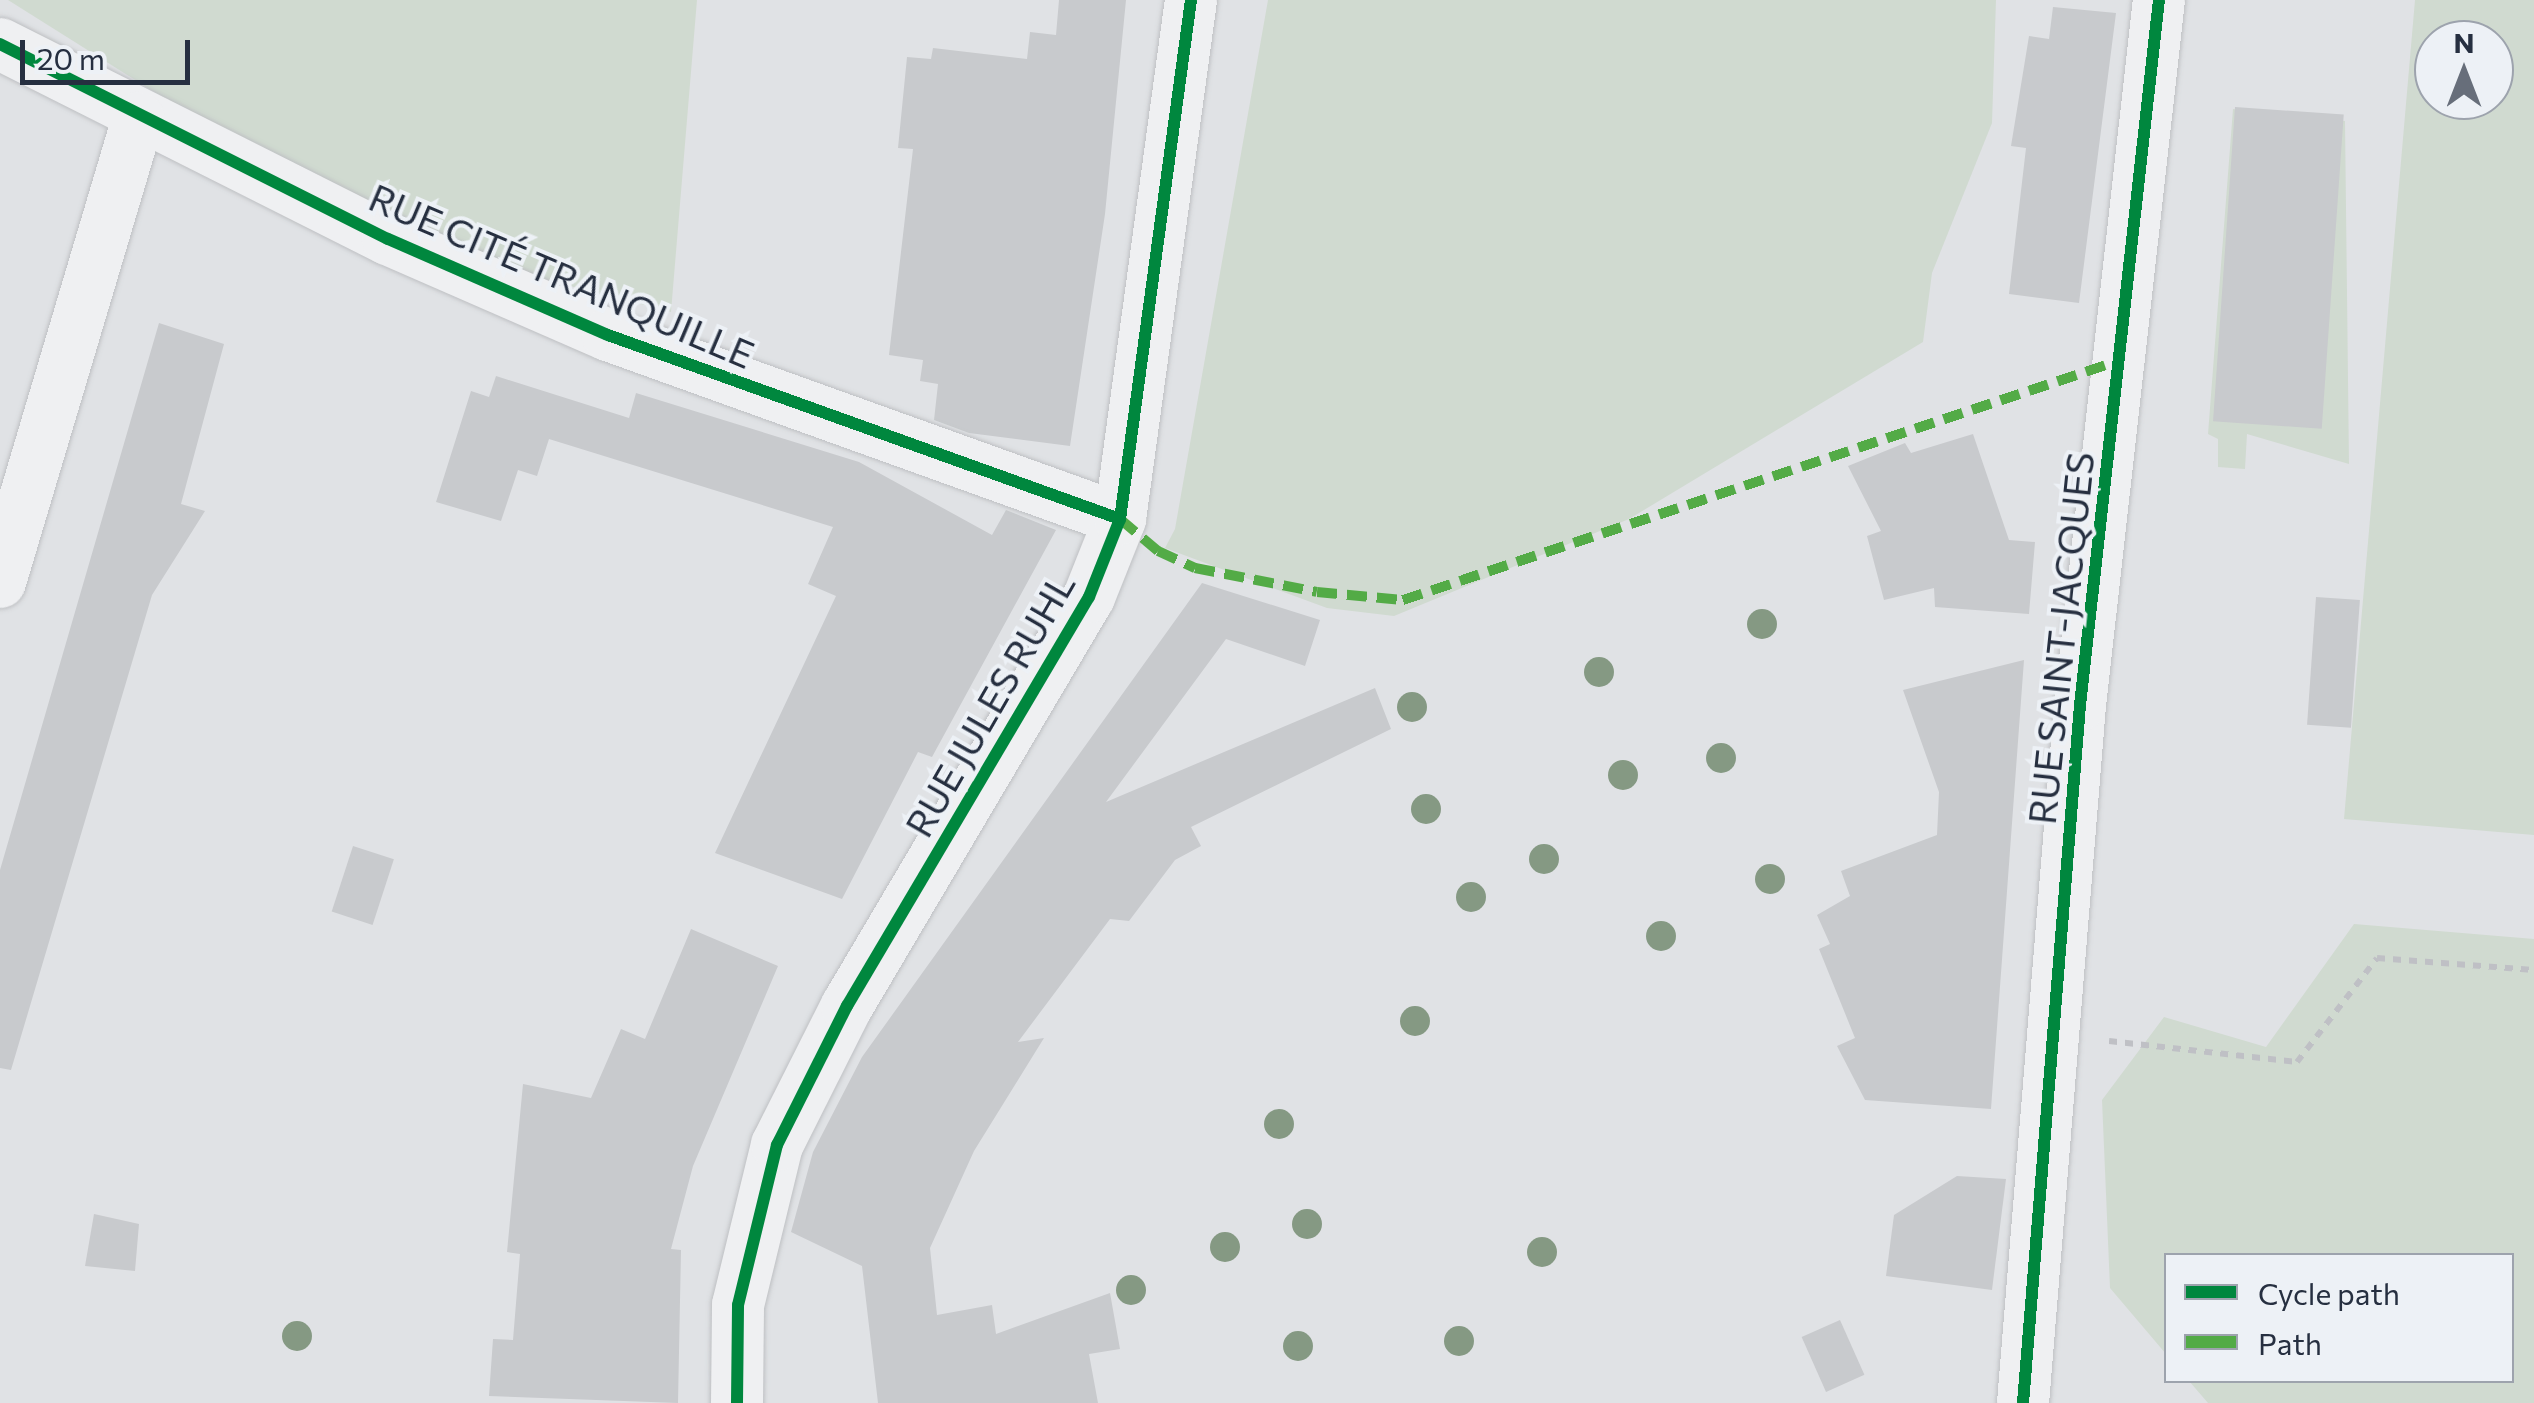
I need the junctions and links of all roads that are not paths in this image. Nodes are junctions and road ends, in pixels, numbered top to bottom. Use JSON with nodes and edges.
{"nodes":[{"id":1,"x":1191,"y":0,"type":"edge"},
{"id":2,"x":2159,"y":0,"type":"edge"},
{"id":3,"x":0,"y":44,"type":"edge"},
{"id":4,"x":138,"y":118,"type":"junction"},
{"id":5,"x":1120,"y":520,"type":"junction"},
{"id":6,"x":0,"y":582,"type":"edge"},
{"id":7,"x":737,"y":1403,"type":"edge"},
{"id":8,"x":2023,"y":1403,"type":"edge"}],
"edges":[{"from":1,"to":5,"type":"street","name":"RUE JULES RUHL"},
{"from":2,"to":8,"type":"street","name":"RUE SAINT-JACQUES"},
{"from":3,"to":4,"type":"street","name":"RUE CITÉ TRANQUILLE"},
{"from":4,"to":5,"type":"street","name":"RUE CITÉ TRANQUILLE"},
{"from":4,"to":6,"type":"street"},
{"from":5,"to":7,"type":"street","name":"RUE JULES RUHL"}]}
